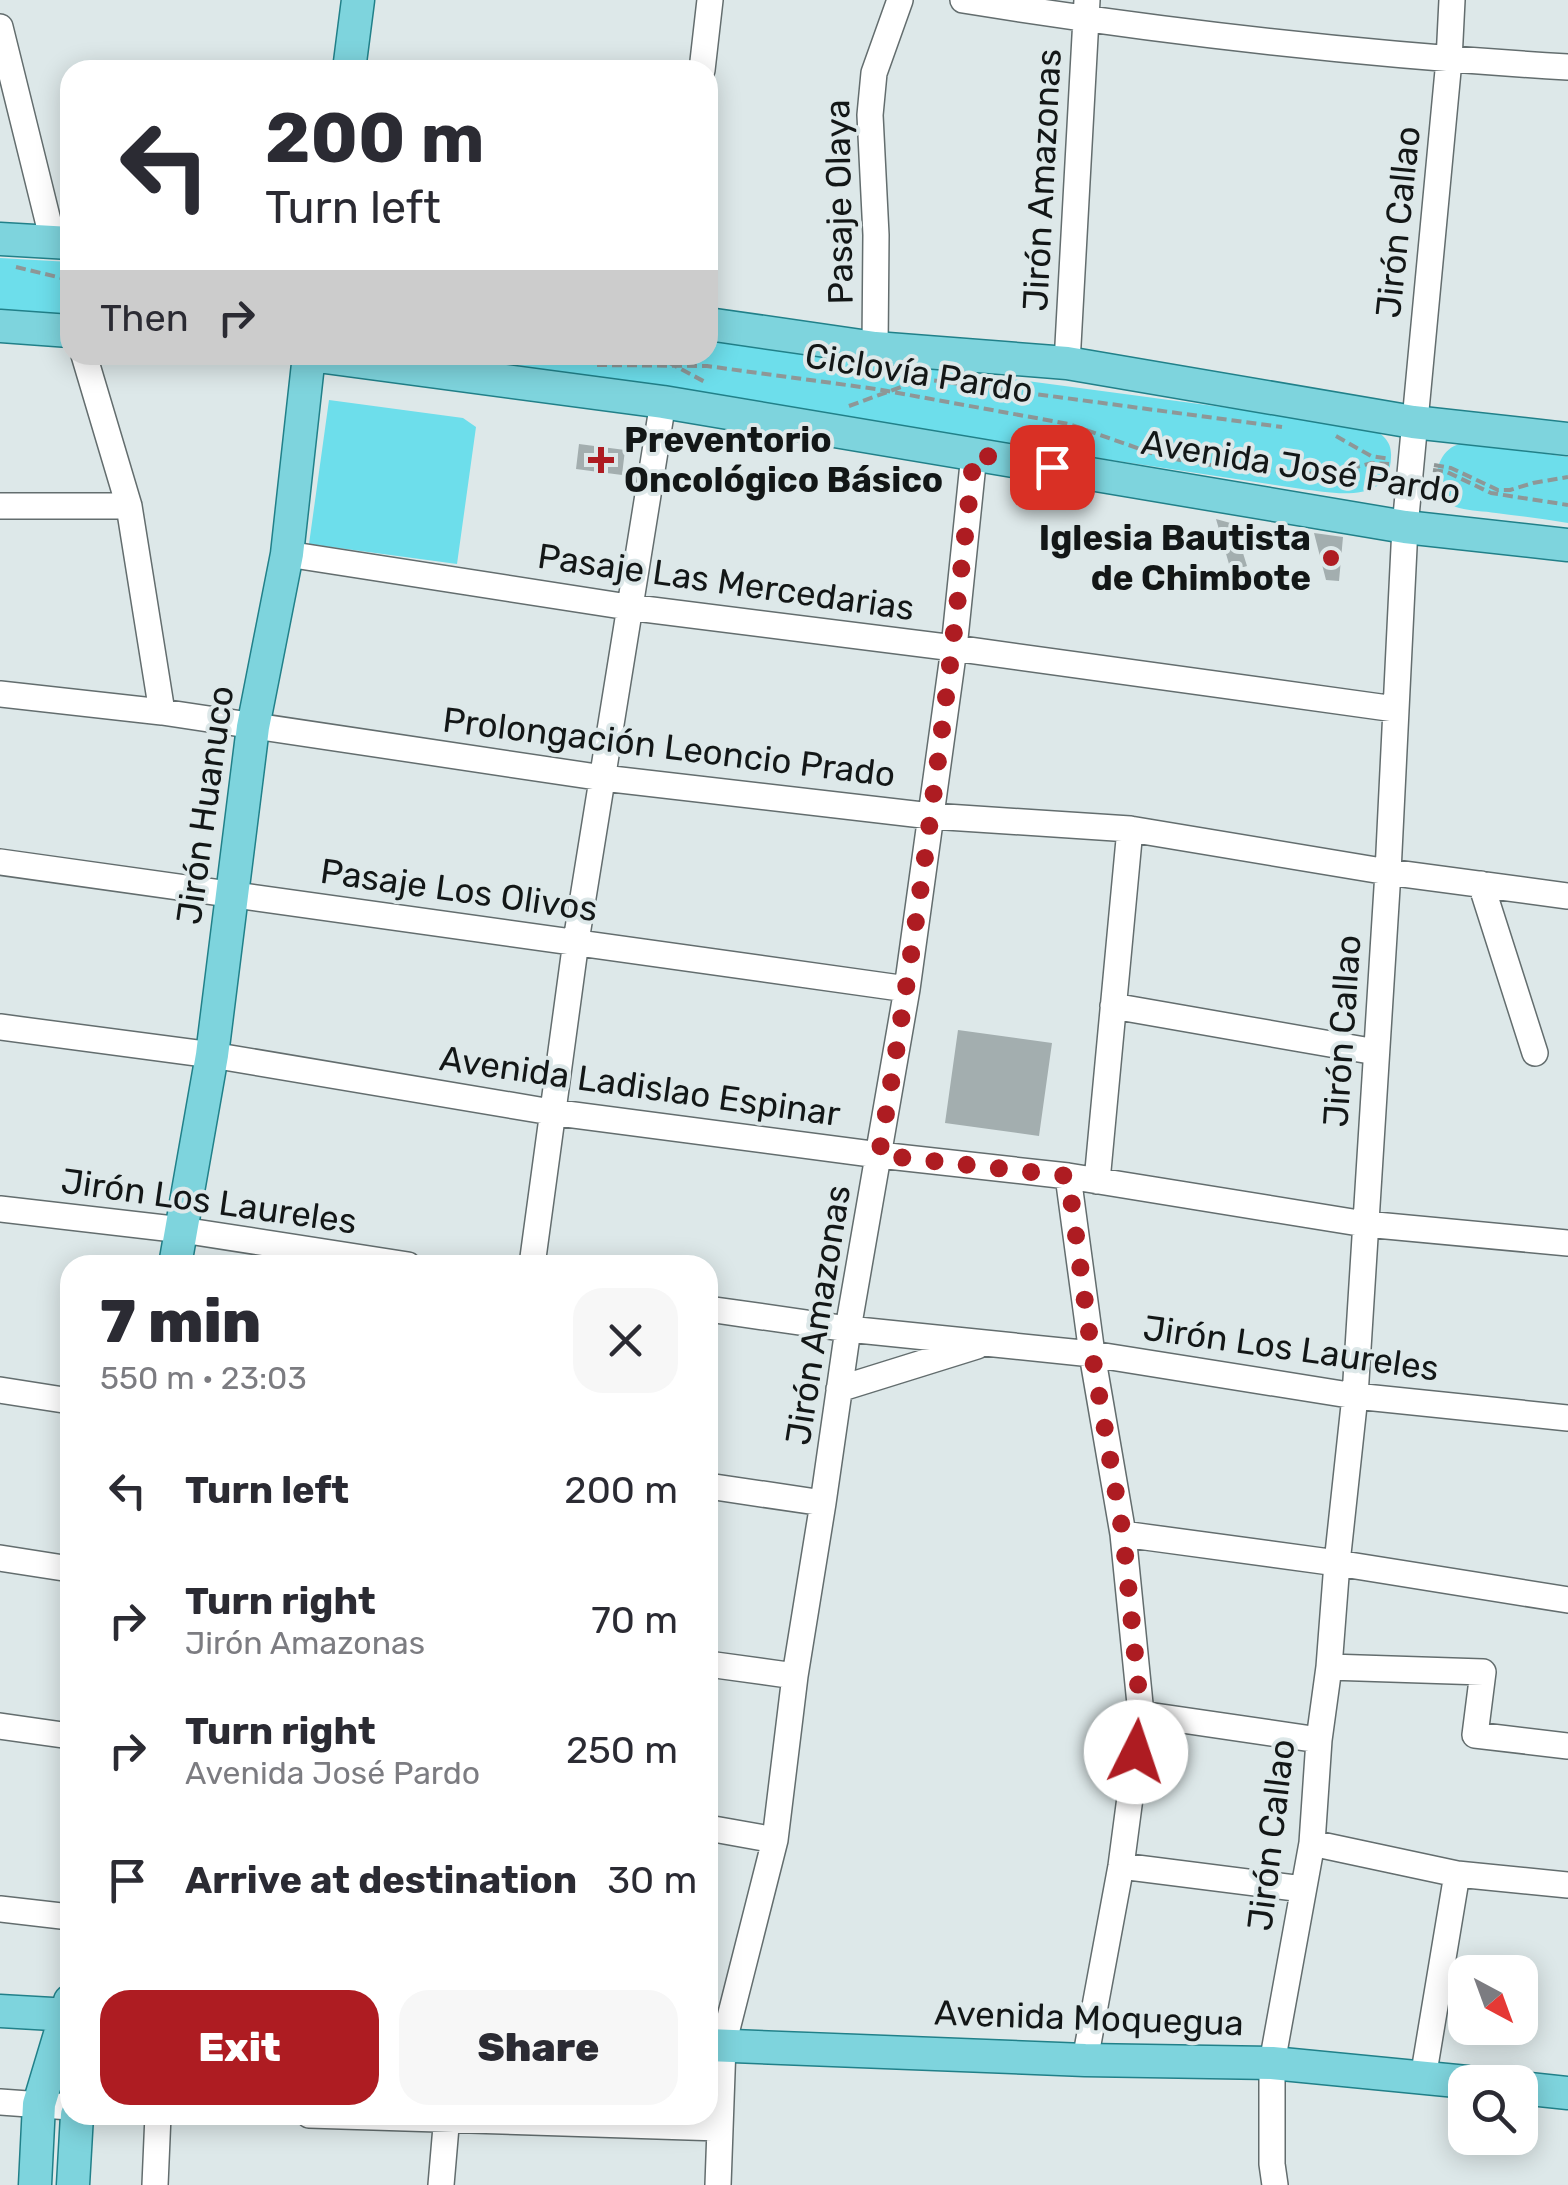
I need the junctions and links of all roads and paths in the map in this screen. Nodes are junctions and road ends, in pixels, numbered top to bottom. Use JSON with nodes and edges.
{"nodes":[{"id":1,"x":358,"y":0,"type":"edge"},
{"id":2,"x":710,"y":0,"type":"edge"},
{"id":3,"x":900,"y":0,"type":"edge"},
{"id":4,"x":963,"y":0,"type":"edge"},
{"id":5,"x":1452,"y":0,"type":"edge"},
{"id":6,"x":1087,"y":10,"type":"edge"},
{"id":7,"x":0,"y":26,"type":"edge"},
{"id":8,"x":350,"y":60,"type":"edge"},
{"id":9,"x":703,"y":60,"type":"edge"},
{"id":10,"x":1449,"y":60,"type":"junction"},
{"id":11,"x":1568,"y":67,"type":"edge"},
{"id":12,"x":60,"y":235,"type":"edge"},
{"id":13,"x":60,"y":242,"type":"edge"},
{"id":14,"x":7,"y":253,"type":"edge"},
{"id":15,"x":60,"y":276,"type":"edge"},
{"id":16,"x":718,"y":325,"type":"edge"},
{"id":17,"x":0,"y":326,"type":"edge"},
{"id":18,"x":60,"y":330,"type":"edge"},
{"id":19,"x":875,"y":348,"type":"junction"},
{"id":20,"x":1066,"y":363,"type":"junction"},
{"id":21,"x":87,"y":365,"type":"edge"},
{"id":22,"x":309,"y":365,"type":"edge"},
{"id":23,"x":385,"y":365,"type":"edge"},
{"id":24,"x":589,"y":365,"type":"dead end"},
{"id":25,"x":676,"y":366,"type":"junction"},
{"id":26,"x":705,"y":382,"type":"dead end"},
{"id":27,"x":889,"y":392,"type":"junction"},
{"id":28,"x":662,"y":402,"type":"junction"},
{"id":29,"x":842,"y":409,"type":"dead end"},
{"id":30,"x":1413,"y":422,"type":"junction"},
{"id":31,"x":1293,"y":428,"type":"dead end"},
{"id":32,"x":1334,"y":435,"type":"dead end"},
{"id":33,"x":1568,"y":439,"type":"edge"},
{"id":34,"x":974,"y":454,"type":"junction"},
{"id":35,"x":1410,"y":464,"type":"junction"},
{"id":36,"x":1568,"y":478,"type":"edge"},
{"id":37,"x":1568,"y":505,"type":"edge"},
{"id":38,"x":0,"y":506,"type":"edge"},
{"id":39,"x":129,"y":506,"type":"junction"},
{"id":40,"x":1405,"y":527,"type":"junction"},
{"id":41,"x":1568,"y":545,"type":"edge"},
{"id":42,"x":287,"y":554,"type":"junction"},
{"id":43,"x":628,"y":607,"type":"junction"},
{"id":44,"x":954,"y":648,"type":"junction"},
{"id":45,"x":0,"y":694,"type":"edge"},
{"id":46,"x":1394,"y":709,"type":"junction"},
{"id":47,"x":162,"y":712,"type":"junction"},
{"id":48,"x":253,"y":726,"type":"junction"},
{"id":49,"x":603,"y":778,"type":"junction"},
{"id":50,"x":931,"y":816,"type":"junction"},
{"id":51,"x":1130,"y":829,"type":"junction"},
{"id":52,"x":0,"y":862,"type":"edge"},
{"id":53,"x":1388,"y":872,"type":"junction"},
{"id":54,"x":1481,"y":884,"type":"junction"},
{"id":55,"x":232,"y":894,"type":"junction"},
{"id":56,"x":1568,"y":896,"type":"edge"},
{"id":57,"x":576,"y":941,"type":"junction"},
{"id":58,"x":907,"y":989,"type":"junction"},
{"id":59,"x":1112,"y":1006,"type":"junction"},
{"id":60,"x":0,"y":1027,"type":"edge"},
{"id":61,"x":1376,"y":1052,"type":"junction"},
{"id":62,"x":1534,"y":1053,"type":"dead end"},
{"id":63,"x":212,"y":1055,"type":"junction"},
{"id":64,"x":551,"y":1112,"type":"junction"},
{"id":65,"x":879,"y":1155,"type":"junction"},
{"id":66,"x":1068,"y":1176,"type":"junction"},
{"id":67,"x":1097,"y":1181,"type":"junction"},
{"id":68,"x":0,"y":1209,"type":"edge"},
{"id":69,"x":1365,"y":1224,"type":"junction"},
{"id":70,"x":182,"y":1230,"type":"junction"},
{"id":71,"x":1568,"y":1243,"type":"edge"},
{"id":72,"x":177,"y":1255,"type":"edge"},
{"id":73,"x":343,"y":1255,"type":"edge"},
{"id":74,"x":533,"y":1255,"type":"edge"},
{"id":75,"x":718,"y":1310,"type":"edge"},
{"id":76,"x":848,"y":1329,"type":"junction"},
{"id":77,"x":987,"y":1343,"type":"junction"},
{"id":78,"x":1092,"y":1354,"type":"junction"},
{"id":79,"x":839,"y":1389,"type":"junction"},
{"id":80,"x":0,"y":1390,"type":"edge"},
{"id":81,"x":1355,"y":1396,"type":"junction"},
{"id":82,"x":60,"y":1399,"type":"edge"},
{"id":83,"x":1568,"y":1418,"type":"edge"},
{"id":84,"x":718,"y":1487,"type":"edge"},
{"id":85,"x":823,"y":1503,"type":"junction"},
{"id":86,"x":1123,"y":1534,"type":"junction"},
{"id":87,"x":0,"y":1558,"type":"edge"},
{"id":88,"x":1337,"y":1563,"type":"junction"},
{"id":89,"x":60,"y":1567,"type":"edge"},
{"id":90,"x":1568,"y":1600,"type":"edge"},
{"id":91,"x":718,"y":1665,"type":"edge"},
{"id":92,"x":1328,"y":1666,"type":"junction"},
{"id":93,"x":795,"y":1676,"type":"junction"},
{"id":94,"x":1141,"y":1714,"type":"junction"},
{"id":95,"x":0,"y":1726,"type":"edge"},
{"id":96,"x":60,"y":1735,"type":"edge"},
{"id":97,"x":1318,"y":1740,"type":"junction"},
{"id":98,"x":1568,"y":1746,"type":"edge"},
{"id":99,"x":718,"y":1830,"type":"edge"},
{"id":100,"x":775,"y":1840,"type":"junction"},
{"id":101,"x":1312,"y":1843,"type":"junction"},
{"id":102,"x":1121,"y":1866,"type":"junction"},
{"id":103,"x":1458,"y":1874,"type":"junction"},
{"id":104,"x":1568,"y":1884,"type":"edge"},
{"id":105,"x":1303,"y":1889,"type":"junction"},
{"id":106,"x":0,"y":1909,"type":"edge"},
{"id":107,"x":60,"y":1916,"type":"edge"},
{"id":108,"x":60,"y":2010,"type":"edge"},
{"id":109,"x":0,"y":2012,"type":"edge"},
{"id":110,"x":718,"y":2038,"type":"edge"},
{"id":111,"x":718,"y":2045,"type":"edge"},
{"id":112,"x":1085,"y":2060,"type":"junction"},
{"id":113,"x":1272,"y":2063,"type":"junction"},
{"id":114,"x":60,"y":2072,"type":"edge"},
{"id":115,"x":1423,"y":2078,"type":"junction"},
{"id":116,"x":1448,"y":2080,"type":"edge"},
{"id":117,"x":718,"y":2086,"type":"edge"},
{"id":118,"x":1538,"y":2090,"type":"edge"},
{"id":119,"x":1568,"y":2093,"type":"edge"},
{"id":120,"x":0,"y":2102,"type":"edge"},
{"id":121,"x":55,"y":2106,"type":"edge"},
{"id":122,"x":76,"y":2125,"type":"edge"},
{"id":123,"x":158,"y":2125,"type":"edge"},
{"id":124,"x":447,"y":2125,"type":"edge"},
{"id":125,"x":638,"y":2125,"type":"edge"},
{"id":126,"x":720,"y":2128,"type":"junction"},
{"id":127,"x":35,"y":2185,"type":"edge"},
{"id":128,"x":73,"y":2185,"type":"edge"},
{"id":129,"x":155,"y":2185,"type":"edge"},
{"id":130,"x":441,"y":2185,"type":"edge"},
{"id":131,"x":718,"y":2185,"type":"edge"},
{"id":132,"x":1276,"y":2185,"type":"edge"}],
"edges":[{"from":1,"to":8,"type":"main road"},
{"from":2,"to":9,"type":"street"},
{"from":3,"to":19,"type":"street","name":"Pasaje Olaya"},
{"from":4,"to":6,"type":"street"},
{"from":5,"to":10,"type":"street","name":"Jirón Callao"},
{"from":6,"to":10,"type":"street"},
{"from":6,"to":20,"type":"street","name":"Jirón Amazonas"},
{"from":7,"to":12,"type":"street"},
{"from":10,"to":11,"type":"street"},
{"from":10,"to":30,"type":"street","name":"Jirón Callao"},
{"from":13,"to":14,"type":"main road"},
{"from":14,"to":15,"type":"path"},
{"from":16,"to":19,"type":"main road","name":"Avenida José Pardo"},
{"from":17,"to":18,"type":"main road"},
{"from":19,"to":20,"type":"main road","name":"Avenida José Pardo"},
{"from":20,"to":30,"type":"main road","name":"Avenida José Pardo"},
{"from":21,"to":39,"type":"street"},
{"from":22,"to":42,"type":"main road","name":"Jirón Huanuco"},
{"from":23,"to":28,"type":"main road","name":"Avenida José Pardo"},
{"from":24,"to":25,"type":"path","name":"Ciclovía Pardo"},
{"from":25,"to":26,"type":"path"},
{"from":25,"to":27,"type":"path","name":"Ciclovía Pardo"},
{"from":27,"to":29,"type":"path"},
{"from":27,"to":31,"type":"path"},
{"from":27,"to":35,"type":"path","name":"Ciclovía Pardo"},
{"from":28,"to":34,"type":"main road","name":"Avenida José Pardo"},
{"from":28,"to":43,"type":"street"},
{"from":30,"to":33,"type":"main road","name":"Avenida José Pardo"},
{"from":30,"to":35,"type":"street","name":"Jirón Callao"},
{"from":32,"to":35,"type":"path"},
{"from":34,"to":40,"type":"main road","name":"Avenida José Pardo"},
{"from":34,"to":44,"type":"street","name":"Jirón Amazonas"},
{"from":35,"to":36,"type":"path"},
{"from":35,"to":37,"type":"path","name":"Ciclovía Pardo"},
{"from":35,"to":40,"type":"street","name":"Jirón Callao"},
{"from":38,"to":39,"type":"street"},
{"from":39,"to":47,"type":"street"},
{"from":40,"to":41,"type":"main road","name":"Avenida José Pardo"},
{"from":40,"to":46,"type":"street","name":"Jirón Callao"},
{"from":42,"to":43,"type":"street","name":"Pasaje Las Mercedarias"},
{"from":42,"to":48,"type":"main road","name":"Jirón Huanuco"},
{"from":43,"to":44,"type":"street","name":"Pasaje Las Mercedarias"},
{"from":43,"to":49,"type":"street"},
{"from":44,"to":46,"type":"street","name":"Pasaje Las Mercedarias"},
{"from":44,"to":50,"type":"street","name":"Jirón Amazonas"},
{"from":45,"to":47,"type":"street","name":"Prolongación Leoncio Prado"},
{"from":46,"to":53,"type":"street","name":"Jirón Callao"},
{"from":47,"to":48,"type":"street","name":"Prolongación Leoncio Prado"},
{"from":48,"to":49,"type":"street","name":"Prolongación Leoncio Prado"},
{"from":48,"to":55,"type":"main road","name":"Jirón Huanuco"},
{"from":49,"to":50,"type":"street","name":"Prolongación Leoncio Prado"},
{"from":49,"to":57,"type":"street"},
{"from":50,"to":51,"type":"street","name":"Prolongación Leoncio Prado"},
{"from":50,"to":58,"type":"street","name":"Jirón Amazonas"},
{"from":51,"to":53,"type":"street","name":"Prolongación Leoncio Prado"},
{"from":51,"to":59,"type":"street"},
{"from":52,"to":55,"type":"street","name":"Pasaje Los Olivos"},
{"from":53,"to":54,"type":"street","name":"Prolongación Leoncio Prado"},
{"from":53,"to":61,"type":"street","name":"Jirón Callao"},
{"from":54,"to":56,"type":"street","name":"Prolongación Leoncio Prado"},
{"from":54,"to":62,"type":"street"},
{"from":55,"to":57,"type":"street","name":"Pasaje Los Olivos"},
{"from":55,"to":63,"type":"main road","name":"Jirón Huanuco"},
{"from":57,"to":58,"type":"street","name":"Pasaje Los Olivos"},
{"from":57,"to":64,"type":"street"},
{"from":58,"to":65,"type":"street","name":"Jirón Amazonas"},
{"from":59,"to":61,"type":"street"},
{"from":59,"to":67,"type":"street"},
{"from":60,"to":63,"type":"street","name":"Avenida Ladislao Espinar"},
{"from":61,"to":69,"type":"street","name":"Jirón Callao"},
{"from":63,"to":64,"type":"street","name":"Avenida Ladislao Espinar"},
{"from":63,"to":70,"type":"main road","name":"Jirón Huanuco"},
{"from":64,"to":65,"type":"street","name":"Avenida Ladislao Espinar"},
{"from":64,"to":74,"type":"street"},
{"from":65,"to":66,"type":"street","name":"Avenida Ladislao Espinar"},
{"from":65,"to":76,"type":"street","name":"Jirón Amazonas"},
{"from":66,"to":67,"type":"street","name":"Avenida Ladislao Espinar"},
{"from":66,"to":78,"type":"street"},
{"from":67,"to":69,"type":"street","name":"Avenida Ladislao Espinar"},
{"from":68,"to":70,"type":"street","name":"Jirón Los Laureles"},
{"from":69,"to":71,"type":"street","name":"Avenida Ladislao Espinar"},
{"from":69,"to":81,"type":"street","name":"Jirón Callao"},
{"from":70,"to":72,"type":"main road","name":"Jirón Huanuco"},
{"from":70,"to":73,"type":"street","name":"Jirón Los Laureles"},
{"from":75,"to":76,"type":"street","name":"Jirón Los Laureles"},
{"from":76,"to":77,"type":"street","name":"Jirón Los Laureles"},
{"from":76,"to":79,"type":"street","name":"Jirón Amazonas"},
{"from":77,"to":78,"type":"street","name":"Jirón Los Laureles"},
{"from":77,"to":79,"type":"street"},
{"from":78,"to":81,"type":"street","name":"Jirón Los Laureles"},
{"from":78,"to":86,"type":"street"},
{"from":79,"to":85,"type":"street","name":"Jirón Amazonas"},
{"from":80,"to":82,"type":"street"},
{"from":81,"to":83,"type":"street","name":"Jirón Los Laureles"},
{"from":81,"to":88,"type":"street","name":"Jirón Callao"},
{"from":84,"to":85,"type":"street"},
{"from":85,"to":93,"type":"street","name":"Jirón Amazonas"},
{"from":86,"to":88,"type":"street"},
{"from":86,"to":94,"type":"street"},
{"from":87,"to":89,"type":"street"},
{"from":88,"to":90,"type":"street"},
{"from":88,"to":92,"type":"street","name":"Jirón Callao"},
{"from":91,"to":93,"type":"street"},
{"from":92,"to":97,"type":"street","name":"Jirón Callao"},
{"from":92,"to":98,"type":"street"},
{"from":93,"to":100,"type":"street","name":"Jirón Amazonas"},
{"from":94,"to":97,"type":"street"},
{"from":94,"to":102,"type":"street"},
{"from":95,"to":96,"type":"street"},
{"from":97,"to":101,"type":"street","name":"Jirón Callao"},
{"from":99,"to":100,"type":"street"},
{"from":100,"to":110,"type":"street","name":"Jirón Amazonas"},
{"from":101,"to":103,"type":"street"},
{"from":101,"to":105,"type":"street","name":"Jirón Callao"},
{"from":102,"to":105,"type":"street"},
{"from":102,"to":112,"type":"street"},
{"from":103,"to":104,"type":"street"},
{"from":103,"to":115,"type":"street"},
{"from":105,"to":113,"type":"street","name":"Jirón Callao"},
{"from":106,"to":107,"type":"street"},
{"from":108,"to":109,"type":"main road"},
{"from":111,"to":112,"type":"main road","name":"Avenida Moquegua"},
{"from":112,"to":113,"type":"main road","name":"Avenida Moquegua"},
{"from":113,"to":115,"type":"main road","name":"Avenida Moquegua"},
{"from":113,"to":132,"type":"street","name":"Jirón Callao"},
{"from":114,"to":121,"type":"main road"},
{"from":115,"to":116,"type":"main road","name":"Avenida Moquegua"},
{"from":117,"to":126,"type":"street","name":"Jirón Amazonas"},
{"from":118,"to":119,"type":"main road"},
{"from":120,"to":121,"type":"street"},
{"from":121,"to":127,"type":"main road"},
{"from":122,"to":128,"type":"main road"},
{"from":123,"to":129,"type":"street"},
{"from":124,"to":130,"type":"street"},
{"from":125,"to":126,"type":"street"},
{"from":126,"to":131,"type":"street","name":"Jirón Amazonas"}]}
